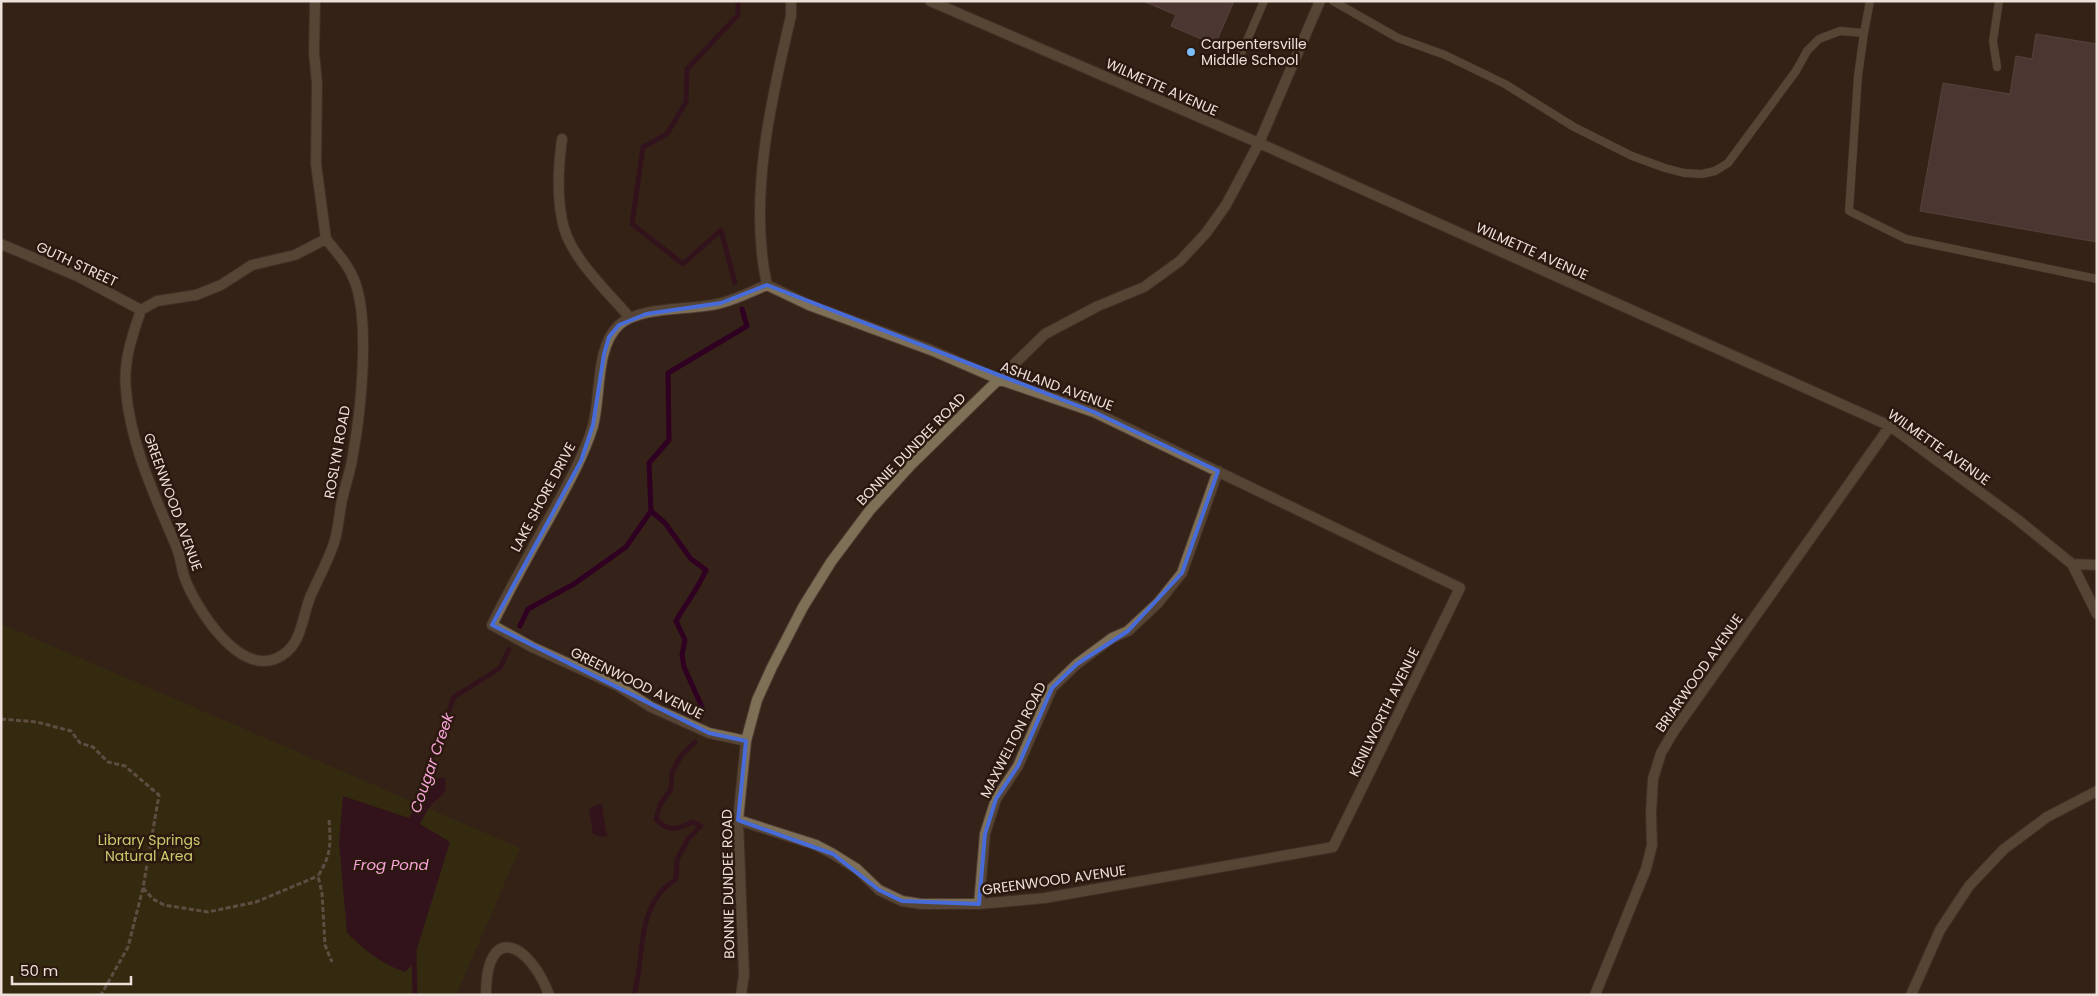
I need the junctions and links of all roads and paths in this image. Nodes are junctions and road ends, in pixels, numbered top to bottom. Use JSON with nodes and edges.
{"nodes":[{"id":1,"x":315,"y":1,"type":"edge"},
{"id":2,"x":790,"y":1,"type":"edge"},
{"id":3,"x":930,"y":1,"type":"edge"},
{"id":4,"x":1264,"y":1,"type":"edge"},
{"id":5,"x":1320,"y":1,"type":"edge"},
{"id":6,"x":1333,"y":1,"type":"edge"},
{"id":7,"x":1870,"y":1,"type":"edge"},
{"id":8,"x":1999,"y":1,"type":"edge"},
{"id":9,"x":1864,"y":33,"type":"junction"},
{"id":10,"x":1239,"y":59,"type":"dead end"},
{"id":11,"x":1997,"y":67,"type":"dead end"},
{"id":12,"x":562,"y":139,"type":"dead end"},
{"id":13,"x":1259,"y":143,"type":"junction"},
{"id":14,"x":326,"y":239,"type":"junction"},
{"id":15,"x":1,"y":244,"type":"edge"},
{"id":16,"x":2097,"y":279,"type":"edge"},
{"id":17,"x":767,"y":285,"type":"junction"},
{"id":18,"x":141,"y":310,"type":"junction"},
{"id":19,"x":630,"y":318,"type":"junction"},
{"id":20,"x":998,"y":379,"type":"junction"},
{"id":21,"x":1890,"y":426,"type":"junction"},
{"id":22,"x":1218,"y":471,"type":"junction"},
{"id":23,"x":2072,"y":564,"type":"junction"},
{"id":24,"x":2097,"y":565,"type":"edge"},
{"id":25,"x":1460,"y":588,"type":"joint"},
{"id":26,"x":2097,"y":614,"type":"edge"},
{"id":27,"x":492,"y":625,"type":"joint"},
{"id":28,"x":273,"y":660,"type":"joint"},
{"id":29,"x":1,"y":719,"type":"edge"},
{"id":30,"x":746,"y":741,"type":"junction"},
{"id":31,"x":2097,"y":790,"type":"edge"},
{"id":32,"x":329,"y":820,"type":"dead end"},
{"id":33,"x":738,"y":820,"type":"junction"},
{"id":34,"x":1333,"y":847,"type":"joint"},
{"id":35,"x":318,"y":876,"type":"junction"},
{"id":36,"x":143,"y":888,"type":"junction"},
{"id":37,"x":979,"y":904,"type":"junction"},
{"id":38,"x":332,"y":962,"type":"dead end"},
{"id":39,"x":100,"y":995,"type":"edge"},
{"id":40,"x":486,"y":995,"type":"edge"},
{"id":41,"x":549,"y":995,"type":"edge"},
{"id":42,"x":741,"y":995,"type":"edge"},
{"id":43,"x":1595,"y":995,"type":"edge"},
{"id":44,"x":1911,"y":995,"type":"edge"}],
"edges":[{"from":1,"to":14,"type":"street"},
{"from":2,"to":17,"type":"street"},
{"from":3,"to":13,"type":"street","name":"WILMETTE AVENUE"},
{"from":4,"to":10,"type":"lane"},
{"from":5,"to":13,"type":"street","name":"BONNIE DUNDEE ROAD"},
{"from":6,"to":9,"type":"lane"},
{"from":7,"to":9,"type":"lane"},
{"from":8,"to":11,"type":"lane"},
{"from":9,"to":16,"type":"lane"},
{"from":12,"to":19,"type":"street"},
{"from":13,"to":20,"type":"street","name":"BONNIE DUNDEE ROAD"},
{"from":13,"to":21,"type":"street","name":"WILMETTE AVENUE"},
{"from":14,"to":18,"type":"street"},
{"from":14,"to":28,"type":"street","name":"ROSLYN ROAD"},
{"from":15,"to":18,"type":"street","name":"GUTH STREET"},
{"from":17,"to":19,"type":"street"},
{"from":17,"to":20,"type":"street","name":"ASHLAND AVENUE"},
{"from":18,"to":28,"type":"street","name":"GREENWOOD AVENUE"},
{"from":19,"to":27,"type":"street","name":"LAKE SHORE DRIVE"},
{"from":20,"to":22,"type":"street","name":"ASHLAND AVENUE"},
{"from":20,"to":30,"type":"street","name":"BONNIE DUNDEE ROAD"},
{"from":21,"to":23,"type":"street","name":"WILMETTE AVENUE"},
{"from":21,"to":43,"type":"street","name":"BRIARWOOD AVENUE"},
{"from":22,"to":25,"type":"street","name":"ASHLAND AVENUE"},
{"from":22,"to":37,"type":"street","name":"MAXWELTON ROAD"},
{"from":23,"to":24,"type":"street"},
{"from":23,"to":26,"type":"street"},
{"from":25,"to":34,"type":"street","name":"KENILWORTH AVENUE"},
{"from":27,"to":30,"type":"street","name":"GREENWOOD AVENUE"},
{"from":29,"to":36,"type":"path"},
{"from":30,"to":33,"type":"street","name":"BONNIE DUNDEE ROAD"},
{"from":31,"to":44,"type":"street"},
{"from":32,"to":35,"type":"path"},
{"from":33,"to":37,"type":"street","name":"GREENWOOD AVENUE"},
{"from":33,"to":42,"type":"street","name":"BONNIE DUNDEE ROAD"},
{"from":34,"to":37,"type":"street","name":"GREENWOOD AVENUE"},
{"from":35,"to":36,"type":"path"},
{"from":35,"to":38,"type":"path"},
{"from":36,"to":39,"type":"path"},
{"from":40,"to":41,"type":"street"}]}
